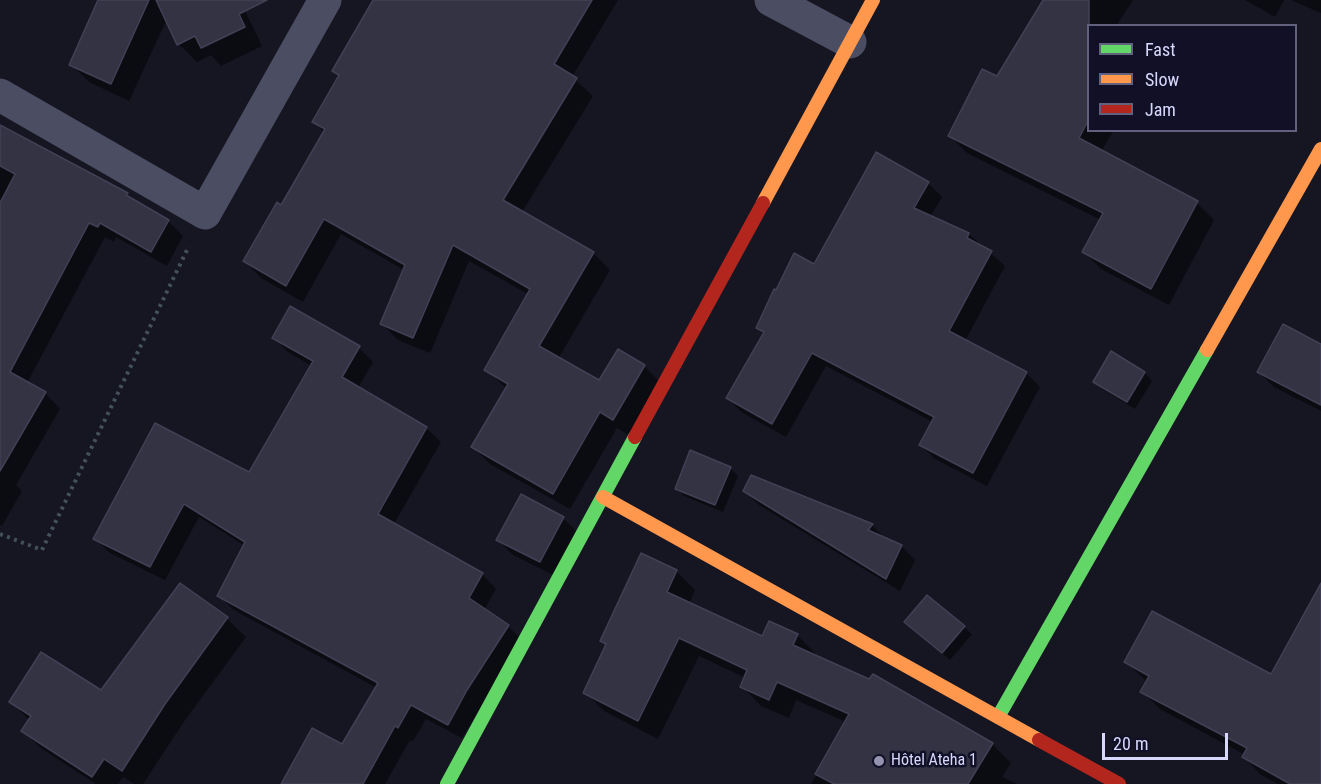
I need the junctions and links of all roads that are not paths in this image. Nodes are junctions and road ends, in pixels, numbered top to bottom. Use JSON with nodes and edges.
{"nodes":[{"id":1,"x":325,"y":0,"type":"edge"},
{"id":2,"x":771,"y":0,"type":"edge"},
{"id":3,"x":873,"y":0,"type":"edge"},
{"id":4,"x":850,"y":42,"type":"junction"},
{"id":5,"x":0,"y":95,"type":"edge"},
{"id":6,"x":1321,"y":149,"type":"edge"},
{"id":7,"x":603,"y":497,"type":"junction"},
{"id":8,"x":998,"y":717,"type":"junction"},
{"id":9,"x":447,"y":784,"type":"edge"},
{"id":10,"x":1119,"y":784,"type":"edge"}],
"edges":[{"from":1,"to":5,"type":"street"},
{"from":2,"to":4,"type":"street"},
{"from":3,"to":4,"type":"street"},
{"from":4,"to":7,"type":"street"},
{"from":6,"to":8,"type":"street"},
{"from":7,"to":8,"type":"street"},
{"from":7,"to":9,"type":"street"},
{"from":8,"to":10,"type":"street"}]}
